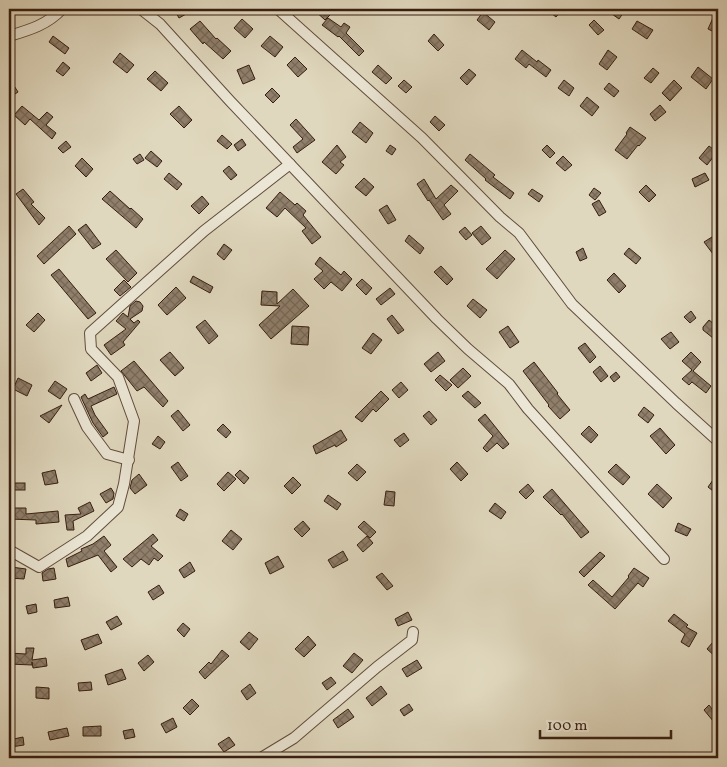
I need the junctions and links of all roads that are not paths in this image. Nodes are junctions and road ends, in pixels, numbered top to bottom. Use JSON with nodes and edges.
{"nodes":[{"id":1,"x":62,"y":9,"type":"edge"},
{"id":2,"x":141,"y":9,"type":"edge"},
{"id":3,"x":278,"y":9,"type":"edge"},
{"id":4,"x":9,"y":36,"type":"edge"},
{"id":5,"x":290,"y":164,"type":"junction"},
{"id":6,"x":74,"y":399,"type":"dead end"},
{"id":7,"x":718,"y":441,"type":"edge"},
{"id":8,"x":129,"y":460,"type":"junction"},
{"id":9,"x":9,"y":550,"type":"edge"},
{"id":10,"x":664,"y":559,"type":"dead end"},
{"id":11,"x":413,"y":632,"type":"dead end"},
{"id":12,"x":261,"y":758,"type":"edge"}],
"edges":[{"from":1,"to":4,"type":"street"},
{"from":2,"to":5,"type":"street"},
{"from":3,"to":7,"type":"street"},
{"from":5,"to":8,"type":"street"},
{"from":5,"to":10,"type":"street"},
{"from":6,"to":8,"type":"street"},
{"from":8,"to":9,"type":"street"},
{"from":11,"to":12,"type":"street"}]}
